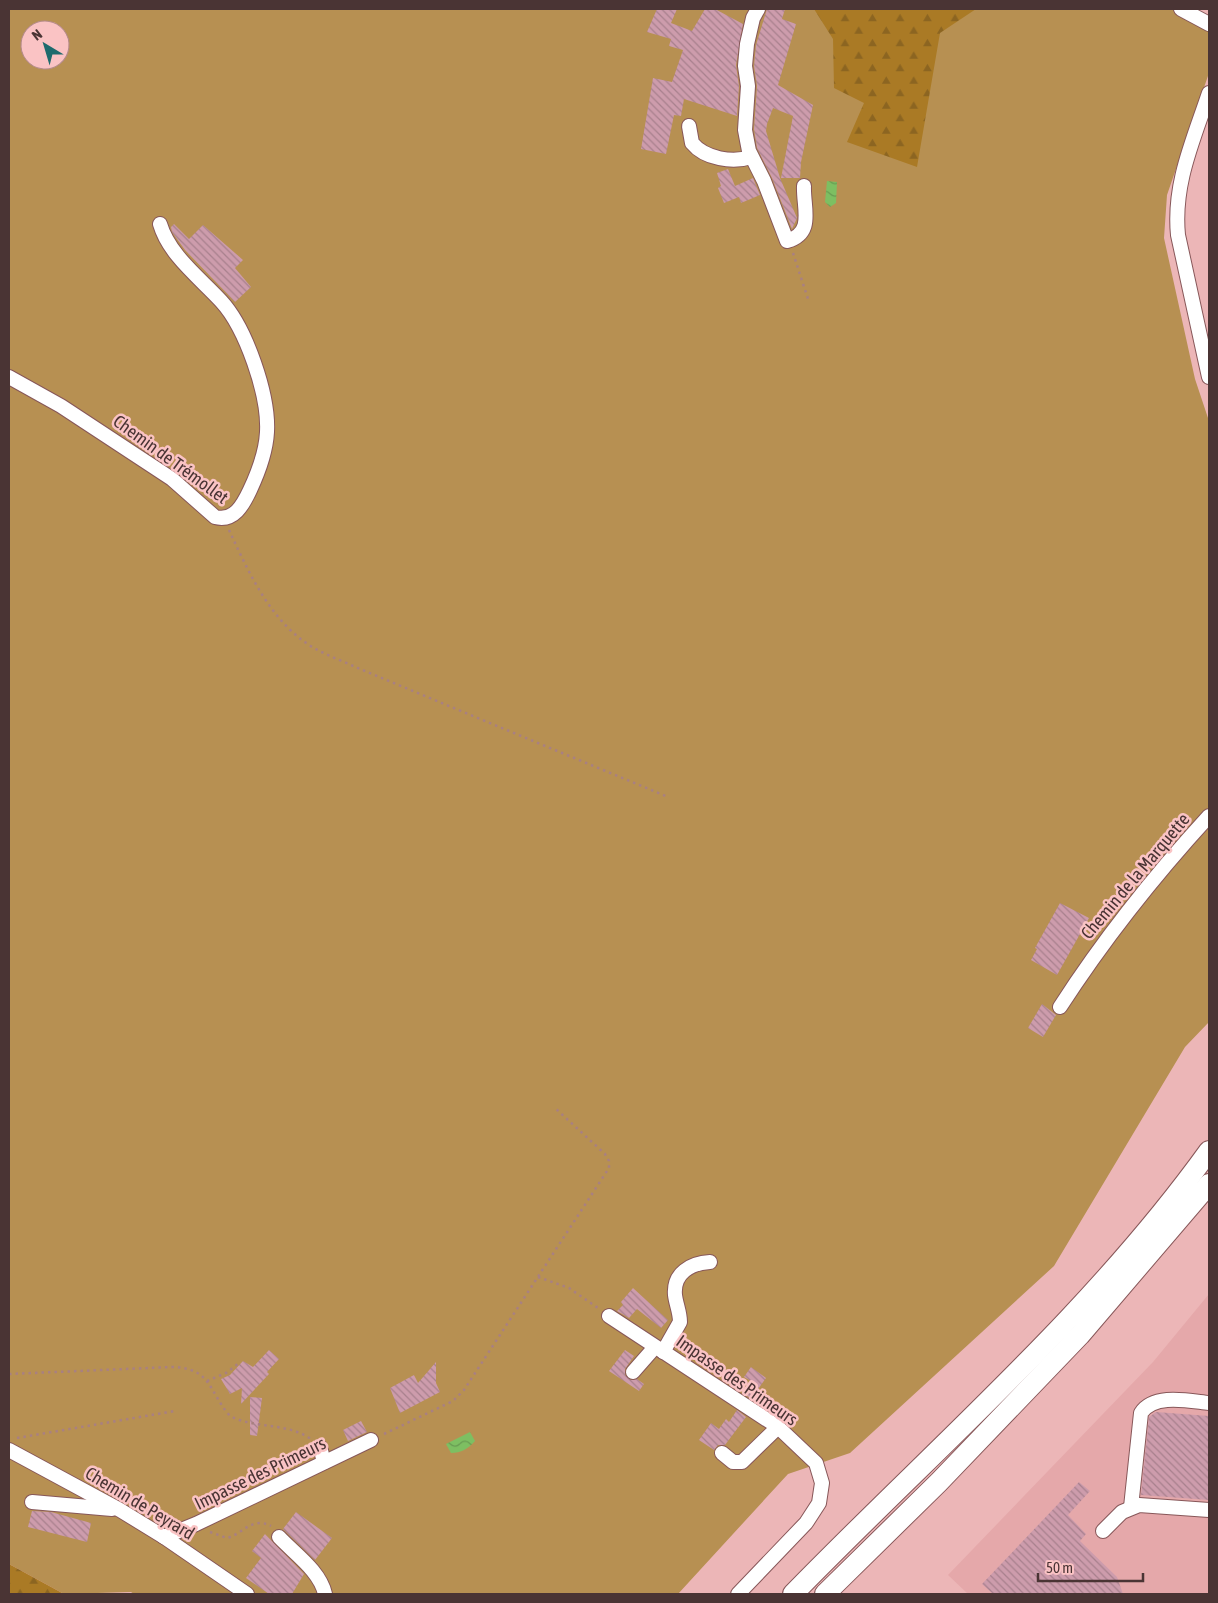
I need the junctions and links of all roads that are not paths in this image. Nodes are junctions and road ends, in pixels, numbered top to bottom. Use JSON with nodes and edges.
{"nodes":[{"id":1,"x":758,"y":9,"type":"edge"},
{"id":2,"x":1181,"y":9,"type":"edge"},
{"id":3,"x":1209,"y":24,"type":"edge"},
{"id":4,"x":1209,"y":93,"type":"edge"},
{"id":5,"x":690,"y":126,"type":"dead end"},
{"id":6,"x":751,"y":157,"type":"junction"},
{"id":7,"x":804,"y":186,"type":"dead end"},
{"id":8,"x":160,"y":224,"type":"dead end"},
{"id":9,"x":9,"y":377,"type":"edge"},
{"id":10,"x":1209,"y":377,"type":"edge"},
{"id":11,"x":1209,"y":816,"type":"edge"},
{"id":12,"x":1060,"y":1006,"type":"dead end"},
{"id":13,"x":1209,"y":1151,"type":"edge"},
{"id":14,"x":1209,"y":1184,"type":"edge"},
{"id":15,"x":710,"y":1262,"type":"dead end"},
{"id":16,"x":609,"y":1316,"type":"road end"},
{"id":17,"x":655,"y":1347,"type":"junction"},
{"id":18,"x":633,"y":1372,"type":"dead end"},
{"id":19,"x":1209,"y":1403,"type":"edge"},
{"id":20,"x":778,"y":1427,"type":"junction"},
{"id":21,"x":371,"y":1440,"type":"road end"},
{"id":22,"x":320,"y":1447,"type":"road end"},
{"id":23,"x":9,"y":1450,"type":"edge"},
{"id":24,"x":722,"y":1453,"type":"dead end"},
{"id":25,"x":324,"y":1462,"type":"junction"},
{"id":26,"x":32,"y":1502,"type":"dead end"},
{"id":27,"x":1131,"y":1507,"type":"junction"},
{"id":28,"x":120,"y":1510,"type":"junction"},
{"id":29,"x":1209,"y":1510,"type":"edge"},
{"id":30,"x":1103,"y":1531,"type":"dead end"},
{"id":31,"x":164,"y":1537,"type":"junction"},
{"id":32,"x":279,"y":1537,"type":"road end"},
{"id":33,"x":247,"y":1594,"type":"edge"},
{"id":34,"x":325,"y":1594,"type":"edge"},
{"id":35,"x":738,"y":1594,"type":"edge"},
{"id":36,"x":793,"y":1594,"type":"edge"},
{"id":37,"x":825,"y":1594,"type":"edge"}],
"edges":[{"from":1,"to":6,"type":"street"},
{"from":2,"to":3,"type":"street"},
{"from":4,"to":10,"type":"street"},
{"from":5,"to":6,"type":"street"},
{"from":6,"to":7,"type":"street"},
{"from":8,"to":9,"type":"street","name":"Chemin de Trémollet"},
{"from":11,"to":12,"type":"street","name":"Chemin de la Marquette"},
{"from":13,"to":36,"type":"highway"},
{"from":14,"to":37,"type":"highway"},
{"from":15,"to":17,"type":"street"},
{"from":16,"to":17,"type":"street","name":"Impasse des Primeurs"},
{"from":17,"to":18,"type":"street"},
{"from":17,"to":20,"type":"street","name":"Impasse des Primeurs"},
{"from":19,"to":27,"type":"street"},
{"from":20,"to":24,"type":"street"},
{"from":20,"to":35,"type":"street","name":"Impasse des Primeurs"},
{"from":21,"to":25,"type":"street","name":"Impasse des Primeurs"},
{"from":22,"to":25,"type":"street"},
{"from":23,"to":28,"type":"street","name":"Chemin de Peyrard"},
{"from":25,"to":31,"type":"street","name":"Impasse des Primeurs"},
{"from":26,"to":28,"type":"street"},
{"from":27,"to":29,"type":"street"},
{"from":27,"to":30,"type":"street"},
{"from":28,"to":31,"type":"street","name":"Chemin de Peyrard"},
{"from":31,"to":33,"type":"street","name":"Chemin de Peyrard"},
{"from":32,"to":34,"type":"street"}]}
